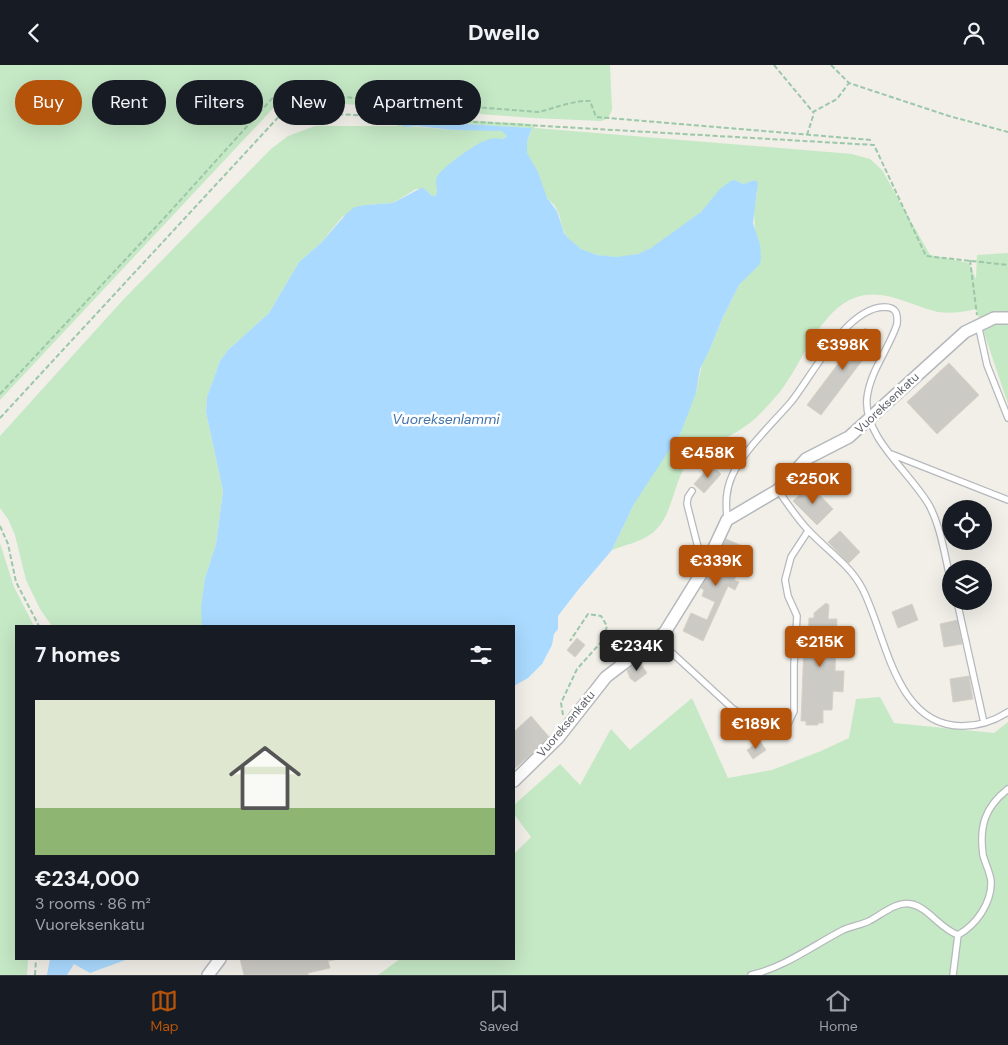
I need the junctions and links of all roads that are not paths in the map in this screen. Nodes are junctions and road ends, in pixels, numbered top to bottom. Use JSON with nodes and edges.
{"nodes":[{"id":1,"x":1008,"y":318,"type":"edge"},
{"id":2,"x":978,"y":324,"type":"junction"},
{"id":3,"x":869,"y":418,"type":"junction"},
{"id":4,"x":1008,"y":418,"type":"edge"},
{"id":5,"x":891,"y":454,"type":"junction"},
{"id":6,"x":778,"y":490,"type":"junction"},
{"id":7,"x":692,"y":491,"type":"dead end"},
{"id":8,"x":1008,"y":500,"type":"edge"},
{"id":9,"x":727,"y":521,"type":"junction"},
{"id":10,"x":808,"y":531,"type":"junction"},
{"id":11,"x":946,"y":560,"type":"edge"},
{"id":12,"x":704,"y":569,"type":"junction"},
{"id":13,"x":959,"y":610,"type":"edge"},
{"id":14,"x":657,"y":639,"type":"junction"},
{"id":15,"x":1008,"y":712,"type":"edge"},
{"id":16,"x":984,"y":723,"type":"junction"},
{"id":17,"x":515,"y":780,"type":"edge"},
{"id":18,"x":1008,"y":789,"type":"edge"},
{"id":19,"x":958,"y":935,"type":"junction"},
{"id":20,"x":219,"y":960,"type":"edge"},
{"id":21,"x":208,"y":975,"type":"edge"},
{"id":22,"x":750,"y":975,"type":"edge"},
{"id":23,"x":953,"y":975,"type":"edge"}],
"edges":[{"from":1,"to":2,"type":"street","name":"Vuoreksenkatu"},
{"from":2,"to":3,"type":"street","name":"Vuoreksenkatu"},
{"from":2,"to":4,"type":"lane"},
{"from":3,"to":5,"type":"lane"},
{"from":3,"to":6,"type":"street","name":"Vuoreksenkatu"},
{"from":3,"to":9,"type":"lane"},
{"from":5,"to":8,"type":"lane"},
{"from":5,"to":11,"type":"lane"},
{"from":6,"to":9,"type":"street","name":"Vuoreksenkatu"},
{"from":6,"to":10,"type":"lane"},
{"from":7,"to":12,"type":"lane"},
{"from":9,"to":12,"type":"street","name":"Vuoreksenkatu"},
{"from":10,"to":14,"type":"lane"},
{"from":10,"to":16,"type":"lane"},
{"from":12,"to":14,"type":"street","name":"Vuoreksenkatu"},
{"from":13,"to":16,"type":"lane"},
{"from":14,"to":17,"type":"street","name":"Vuoreksenkatu"},
{"from":15,"to":16,"type":"lane"},
{"from":18,"to":19,"type":"lane"},
{"from":19,"to":22,"type":"lane"},
{"from":19,"to":23,"type":"lane"},
{"from":20,"to":21,"type":"street"}]}
